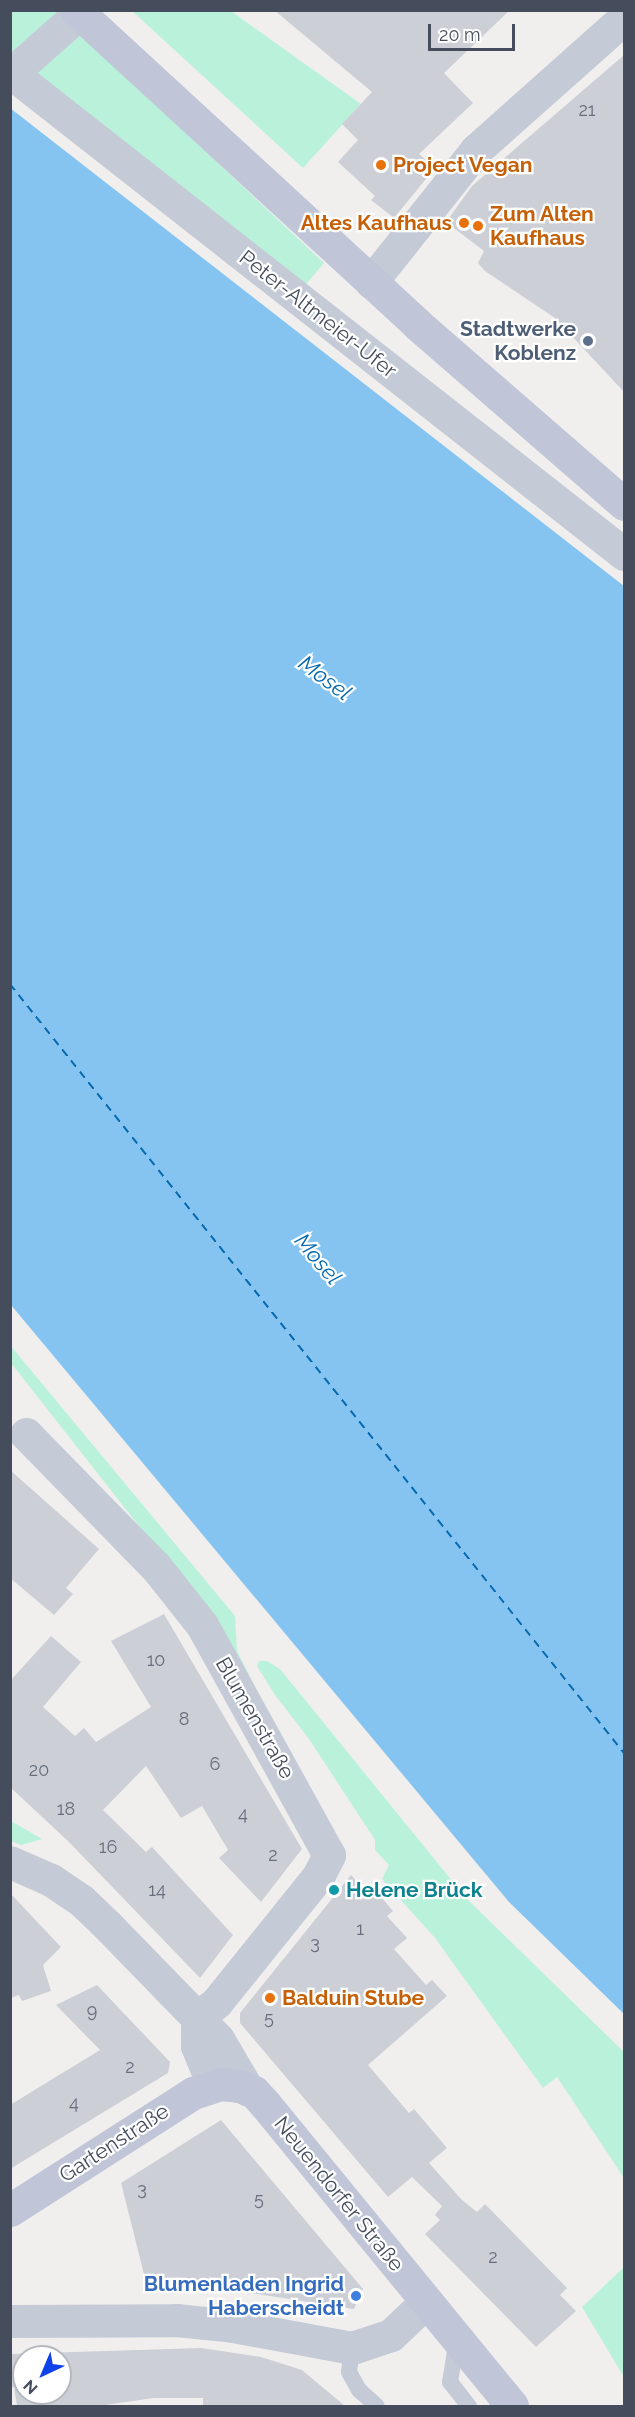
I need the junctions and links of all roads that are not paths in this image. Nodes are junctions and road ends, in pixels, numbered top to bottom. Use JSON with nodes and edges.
{"nodes":[{"id":1,"x":79,"y":11,"type":"edge"},
{"id":2,"x":624,"y":18,"type":"edge"},
{"id":3,"x":11,"y":73,"type":"edge"},
{"id":4,"x":371,"y":282,"type":"junction"},
{"id":5,"x":624,"y":504,"type":"edge"},
{"id":6,"x":624,"y":554,"type":"edge"},
{"id":7,"x":26,"y":1434,"type":"dead end"},
{"id":8,"x":10,"y":1862,"type":"edge"},
{"id":9,"x":197,"y":2018,"type":"junction"},
{"id":10,"x":228,"y":2086,"type":"junction"},
{"id":11,"x":10,"y":2210,"type":"edge"},
{"id":12,"x":426,"y":2302,"type":"junction"},
{"id":13,"x":10,"y":2320,"type":"edge"},
{"id":14,"x":458,"y":2339,"type":"junction"},
{"id":15,"x":352,"y":2348,"type":"junction"},
{"id":16,"x":377,"y":2406,"type":"edge"},
{"id":17,"x":469,"y":2406,"type":"edge"},
{"id":18,"x":512,"y":2406,"type":"edge"}],
"edges":[{"from":1,"to":3,"type":"street","name":"Peter-Altmeier-Ufer"},
{"from":1,"to":4,"type":"street","name":"Peter-Altmeier-Ufer"},
{"from":2,"to":4,"type":"street"},
{"from":3,"to":6,"type":"street","name":"Peter-Altmeier-Ufer"},
{"from":4,"to":5,"type":"street","name":"Peter-Altmeier-Ufer"},
{"from":7,"to":9,"type":"street","name":"Blumenstraße"},
{"from":8,"to":9,"type":"street","name":"Neuendorfer Straße"},
{"from":9,"to":10,"type":"street","name":"Neuendorfer Straße"},
{"from":10,"to":11,"type":"street","name":"Gartenstraße"},
{"from":10,"to":12,"type":"street","name":"Neuendorfer Straße"},
{"from":12,"to":14,"type":"street","name":"Neuendorfer Straße"},
{"from":12,"to":15,"type":"street"},
{"from":13,"to":15,"type":"street"},
{"from":14,"to":17,"type":"lane"},
{"from":14,"to":18,"type":"street","name":"Neuendorfer Straße"},
{"from":15,"to":16,"type":"lane"}]}
